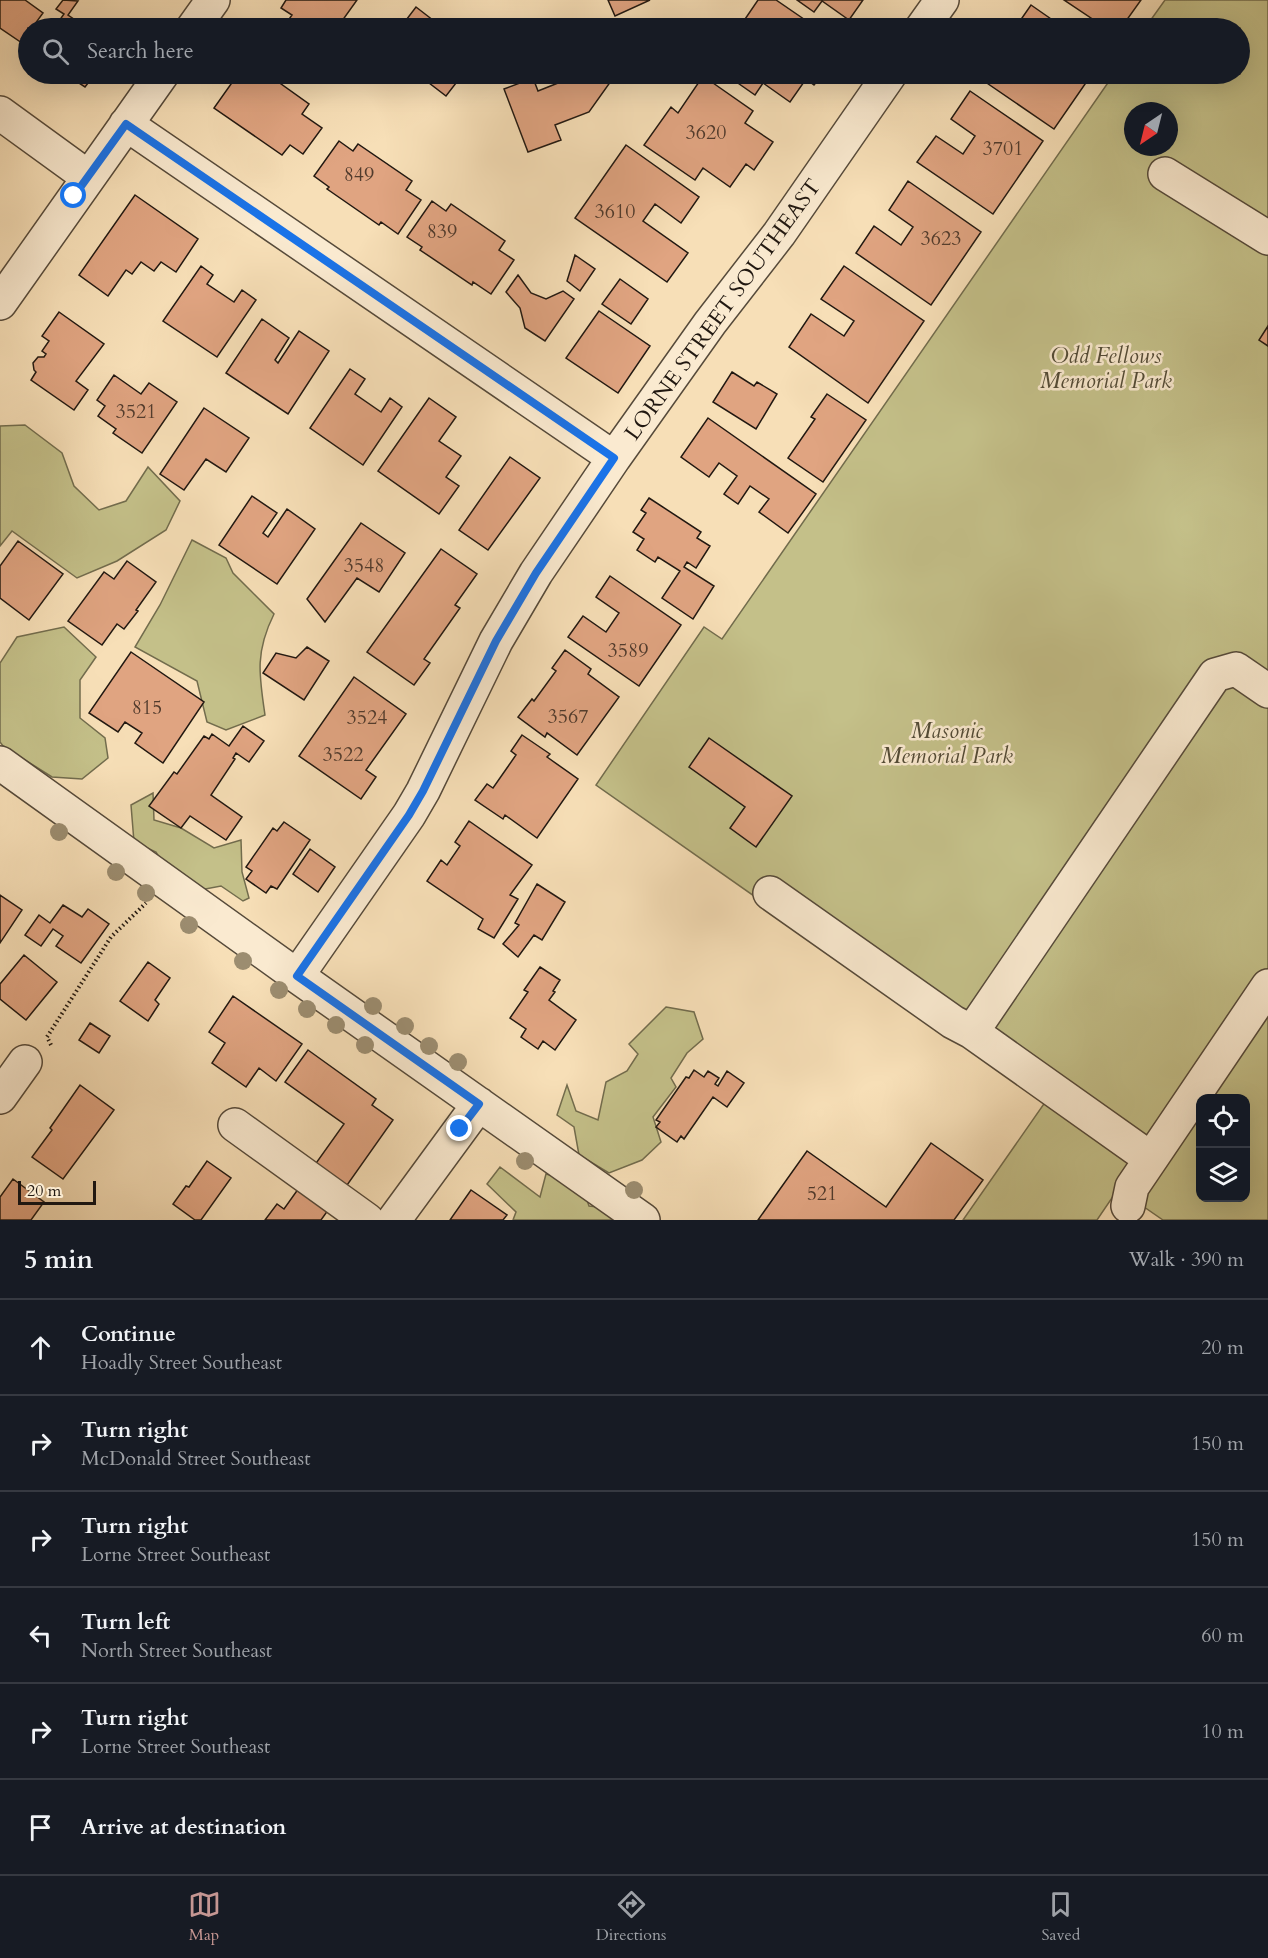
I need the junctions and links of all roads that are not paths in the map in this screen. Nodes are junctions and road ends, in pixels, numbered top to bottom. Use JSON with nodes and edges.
{"nodes":[{"id":1,"x":213,"y":0,"type":"edge"},
{"id":2,"x":942,"y":0,"type":"edge"},
{"id":3,"x":200,"y":18,"type":"edge"},
{"id":4,"x":929,"y":18,"type":"edge"},
{"id":5,"x":155,"y":84,"type":"edge"},
{"id":6,"x":883,"y":84,"type":"edge"},
{"id":7,"x":0,"y":113,"type":"edge"},
{"id":8,"x":126,"y":124,"type":"junction"},
{"id":9,"x":1165,"y":174,"type":"dead end"},
{"id":10,"x":88,"y":177,"type":"junction"},
{"id":11,"x":1268,"y":237,"type":"edge"},
{"id":12,"x":0,"y":303,"type":"edge"},
{"id":13,"x":614,"y":458,"type":"junction"},
{"id":14,"x":1268,"y":691,"type":"edge"},
{"id":15,"x":0,"y":763,"type":"edge"},
{"id":16,"x":770,"y":893,"type":"dead end"},
{"id":17,"x":297,"y":976,"type":"junction"},
{"id":18,"x":1268,"y":986,"type":"edge"},
{"id":19,"x":972,"y":1032,"type":"junction"},
{"id":20,"x":40,"y":1056,"type":"road end"},
{"id":21,"x":0,"y":1097,"type":"edge"},
{"id":22,"x":479,"y":1104,"type":"junction"},
{"id":23,"x":235,"y":1125,"type":"dead end"},
{"id":24,"x":1151,"y":1159,"type":"junction"},
{"id":25,"x":1128,"y":1206,"type":"dead end"},
{"id":26,"x":367,"y":1220,"type":"edge"},
{"id":27,"x":394,"y":1220,"type":"edge"},
{"id":28,"x":643,"y":1220,"type":"edge"}],
"edges":[{"from":1,"to":3,"type":"street"},
{"from":2,"to":4,"type":"street"},
{"from":5,"to":8,"type":"street"},
{"from":6,"to":13,"type":"street","name":"LORNE STREET SOUTHEAST"},
{"from":7,"to":10,"type":"street"},
{"from":8,"to":10,"type":"street"},
{"from":8,"to":13,"type":"street"},
{"from":9,"to":11,"type":"street"},
{"from":10,"to":12,"type":"street"},
{"from":13,"to":17,"type":"street","name":"LORNE STREET SOUTHEAST"},
{"from":14,"to":19,"type":"street"},
{"from":15,"to":17,"type":"street"},
{"from":16,"to":19,"type":"street"},
{"from":17,"to":22,"type":"street"},
{"from":18,"to":24,"type":"street"},
{"from":19,"to":24,"type":"street"},
{"from":20,"to":21,"type":"street"},
{"from":22,"to":27,"type":"street"},
{"from":22,"to":28,"type":"street"},
{"from":23,"to":26,"type":"street"},
{"from":24,"to":25,"type":"street"}]}
